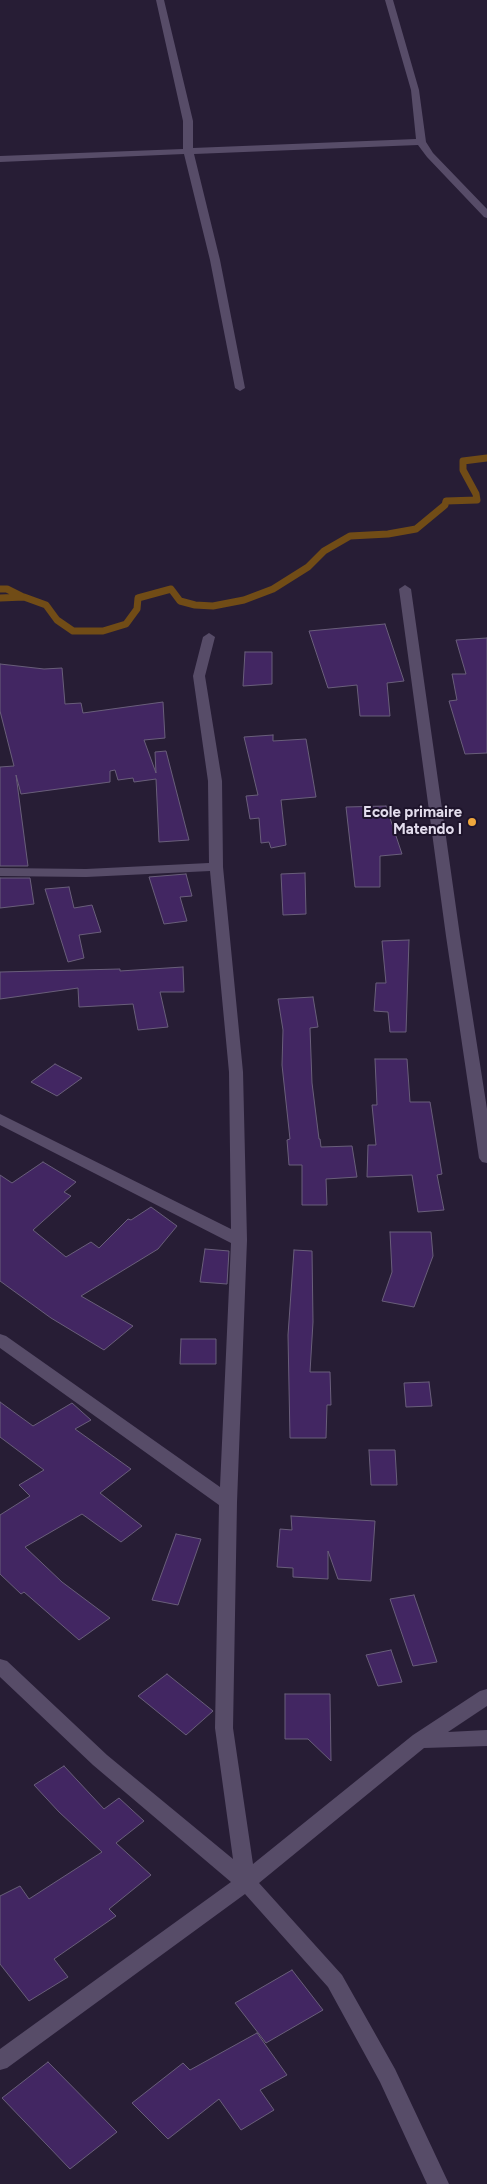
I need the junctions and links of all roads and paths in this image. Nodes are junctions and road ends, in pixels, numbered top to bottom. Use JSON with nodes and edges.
{"nodes":[{"id":1,"x":160,"y":0,"type":"edge"},
{"id":2,"x":389,"y":0,"type":"edge"},
{"id":3,"x":421,"y":142,"type":"junction"},
{"id":4,"x":188,"y":150,"type":"junction"},
{"id":5,"x":0,"y":159,"type":"edge"},
{"id":6,"x":487,"y":215,"type":"edge"},
{"id":7,"x":240,"y":388,"type":"dead end"},
{"id":8,"x":405,"y":590,"type":"dead end"},
{"id":9,"x":209,"y":637,"type":"dead end"},
{"id":10,"x":216,"y":867,"type":"junction"},
{"id":11,"x":0,"y":872,"type":"edge"},
{"id":12,"x":0,"y":1119,"type":"edge"},
{"id":13,"x":487,"y":1158,"type":"edge"},
{"id":14,"x":239,"y":1240,"type":"junction"},
{"id":15,"x":0,"y":1340,"type":"edge"},
{"id":16,"x":228,"y":1502,"type":"junction"},
{"id":17,"x":0,"y":1666,"type":"edge"},
{"id":18,"x":487,"y":1696,"type":"edge"},
{"id":19,"x":487,"y":1738,"type":"edge"},
{"id":20,"x":420,"y":1740,"type":"junction"},
{"id":21,"x":246,"y":1882,"type":"junction"},
{"id":22,"x":0,"y":2061,"type":"edge"},
{"id":23,"x":438,"y":2184,"type":"edge"}],
"edges":[{"from":1,"to":4,"type":"street"},
{"from":2,"to":3,"type":"street"},
{"from":3,"to":4,"type":"street"},
{"from":3,"to":6,"type":"street"},
{"from":4,"to":5,"type":"street"},
{"from":4,"to":7,"type":"street"},
{"from":8,"to":13,"type":"street"},
{"from":9,"to":10,"type":"street"},
{"from":10,"to":11,"type":"street"},
{"from":10,"to":14,"type":"street"},
{"from":12,"to":14,"type":"street"},
{"from":14,"to":16,"type":"street"},
{"from":15,"to":16,"type":"street"},
{"from":16,"to":21,"type":"street"},
{"from":17,"to":21,"type":"street"},
{"from":18,"to":20,"type":"street"},
{"from":19,"to":20,"type":"street"},
{"from":20,"to":21,"type":"street"},
{"from":21,"to":22,"type":"street"},
{"from":21,"to":23,"type":"street"}]}
